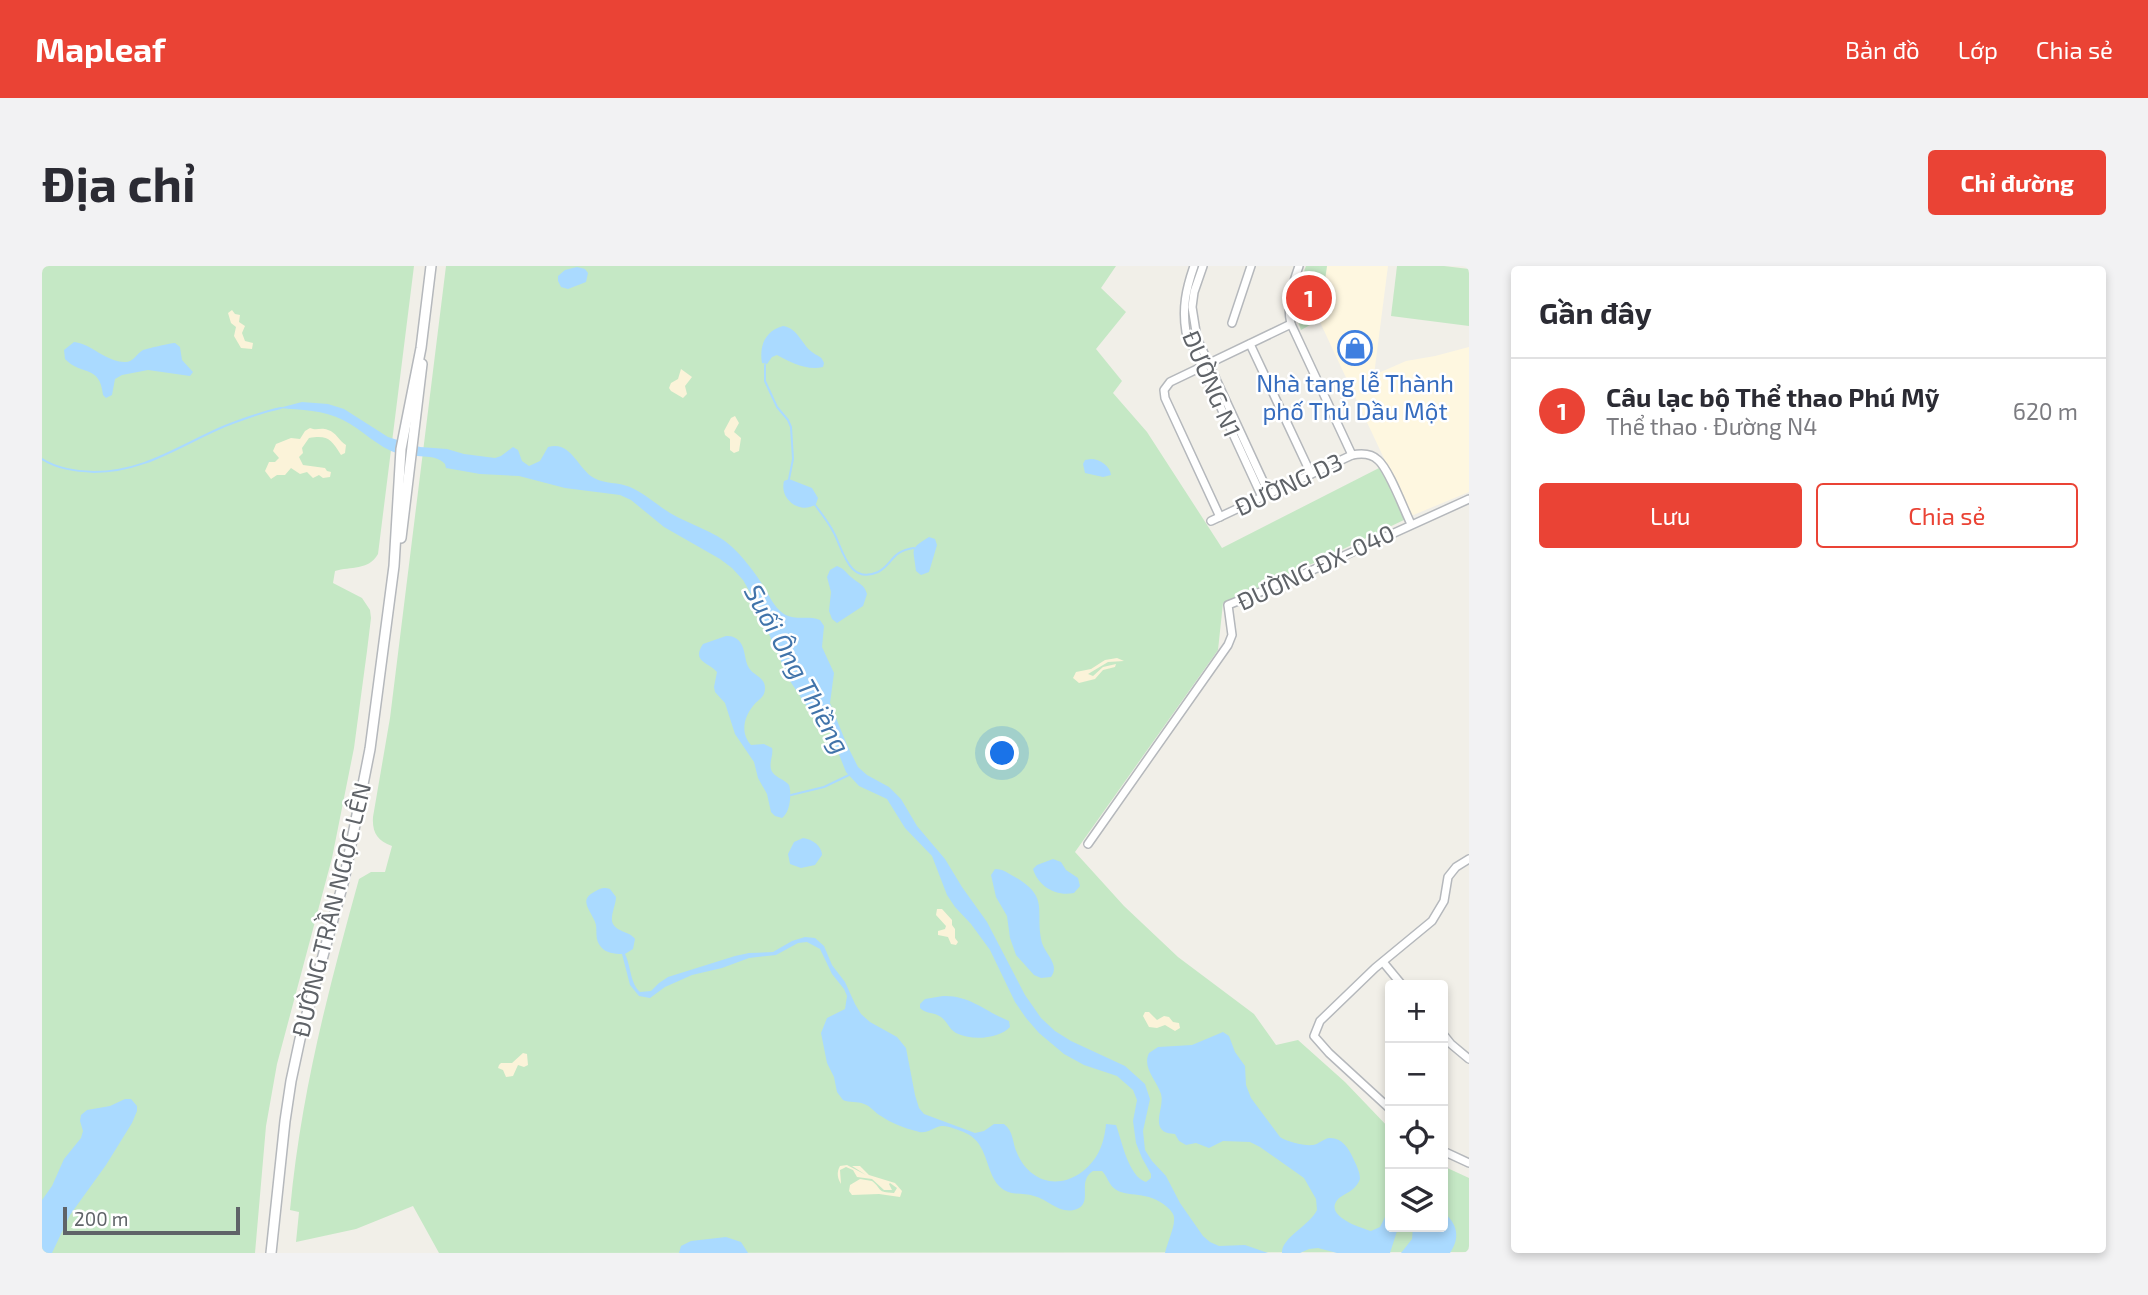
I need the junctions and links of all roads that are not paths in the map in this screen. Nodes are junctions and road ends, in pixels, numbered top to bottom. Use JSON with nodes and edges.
{"nodes":[{"id":1,"x":431,"y":266,"type":"edge"},
{"id":2,"x":1194,"y":266,"type":"edge"},
{"id":3,"x":1203,"y":266,"type":"edge"},
{"id":4,"x":1251,"y":266,"type":"edge"},
{"id":5,"x":1299,"y":266,"type":"edge"},
{"id":6,"x":1231,"y":323,"type":"dead end"},
{"id":7,"x":1291,"y":324,"type":"junction"},
{"id":8,"x":1250,"y":344,"type":"junction"},
{"id":9,"x":421,"y":348,"type":"junction"},
{"id":10,"x":1205,"y":365,"type":"junction"},
{"id":11,"x":1352,"y":455,"type":"junction"},
{"id":12,"x":1311,"y":474,"type":"junction"},
{"id":13,"x":1266,"y":496,"type":"junction"},
{"id":14,"x":1469,"y":499,"type":"edge"},
{"id":15,"x":1220,"y":517,"type":"junction"},
{"id":16,"x":1211,"y":521,"type":"dead end"},
{"id":17,"x":1411,"y":524,"type":"junction"},
{"id":18,"x":394,"y":566,"type":"junction"},
{"id":19,"x":1088,"y":844,"type":"dead end"},
{"id":20,"x":1469,"y":859,"type":"edge"},
{"id":21,"x":1382,"y":962,"type":"junction"},
{"id":22,"x":1398,"y":980,"type":"edge"},
{"id":23,"x":1448,"y":1039,"type":"edge"},
{"id":24,"x":1469,"y":1059,"type":"edge"},
{"id":25,"x":1386,"y":1106,"type":"edge"},
{"id":26,"x":1448,"y":1153,"type":"edge"},
{"id":27,"x":1469,"y":1163,"type":"edge"},
{"id":28,"x":271,"y":1253,"type":"edge"}],
"edges":[{"from":1,"to":9,"type":"street","name":"ĐƯỜNG TRẦN NGỌC LÊN"},
{"from":2,"to":10,"type":"street","name":"ĐƯỜNG N1"},
{"from":3,"to":10,"type":"street","name":"ĐƯỜNG N1"},
{"from":4,"to":6,"type":"street"},
{"from":5,"to":7,"type":"street"},
{"from":7,"to":8,"type":"street"},
{"from":7,"to":11,"type":"street"},
{"from":8,"to":10,"type":"street"},
{"from":8,"to":12,"type":"street"},
{"from":9,"to":18,"type":"street","name":"ĐƯỜNG TRẦN NGỌC LÊN"},
{"from":9,"to":18,"type":"street","name":"ĐƯỜNG TRẦN NGỌC LÊN"},
{"from":10,"to":13,"type":"street","name":"ĐƯỜNG N1"},
{"from":10,"to":15,"type":"street"},
{"from":11,"to":12,"type":"street","name":"ĐƯỜNG D3"},
{"from":11,"to":17,"type":"street","name":"ĐƯỜNG D3"},
{"from":12,"to":13,"type":"street","name":"ĐƯỜNG D3"},
{"from":13,"to":15,"type":"street","name":"ĐƯỜNG D3"},
{"from":14,"to":17,"type":"street","name":"ĐƯỜNG ĐX-040"},
{"from":15,"to":16,"type":"street","name":"ĐƯỜNG D3"},
{"from":17,"to":19,"type":"street","name":"ĐƯỜNG ĐX-040"},
{"from":18,"to":28,"type":"street","name":"ĐƯỜNG TRẦN NGỌC LÊN"},
{"from":20,"to":21,"type":"street"},
{"from":21,"to":22,"type":"street"},
{"from":21,"to":25,"type":"street"},
{"from":23,"to":24,"type":"street"},
{"from":26,"to":27,"type":"street"}]}
